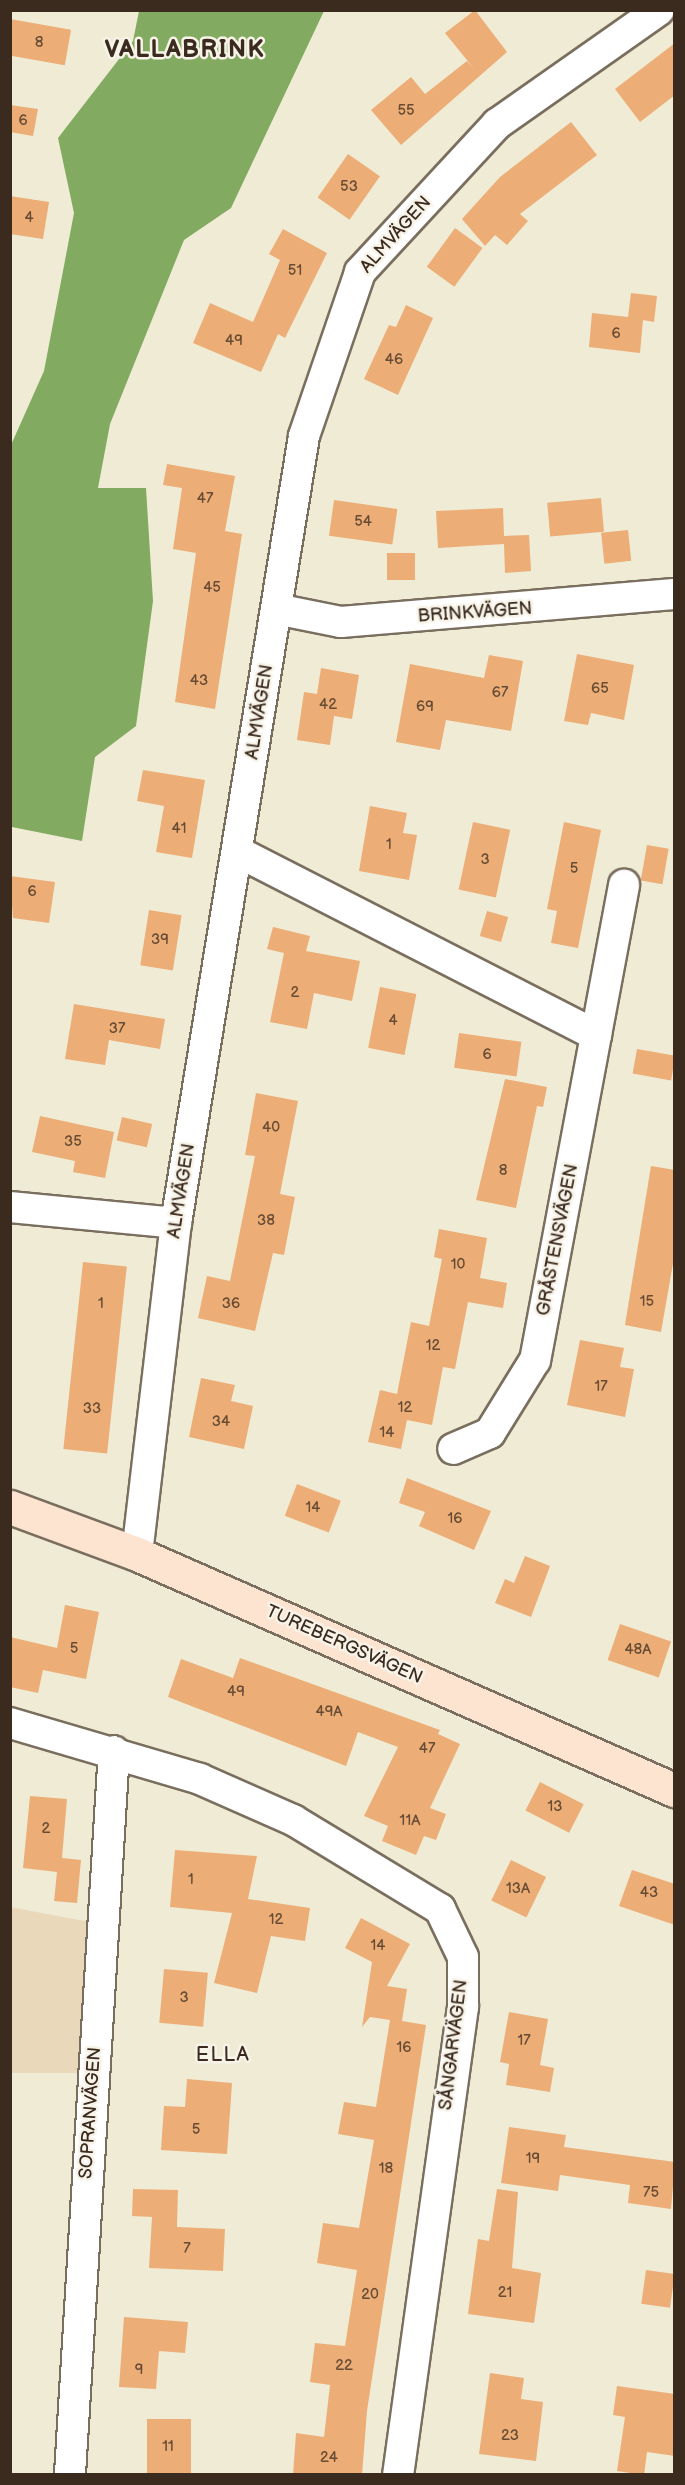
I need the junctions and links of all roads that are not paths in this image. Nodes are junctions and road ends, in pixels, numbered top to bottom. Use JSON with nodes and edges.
{"nodes":[{"id":1,"x":659,"y":10,"type":"edge"},
{"id":2,"x":675,"y":594,"type":"edge"},
{"id":3,"x":276,"y":609,"type":"junction"},
{"id":4,"x":238,"y":852,"type":"junction"},
{"id":5,"x":624,"y":885,"type":"dead end"},
{"id":6,"x":596,"y":1035,"type":"junction"},
{"id":7,"x":10,"y":1207,"type":"edge"},
{"id":8,"x":176,"y":1223,"type":"junction"},
{"id":9,"x":453,"y":1449,"type":"dead end"},
{"id":10,"x":10,"y":1507,"type":"edge"},
{"id":11,"x":137,"y":1554,"type":"junction"},
{"id":12,"x":10,"y":1723,"type":"edge"},
{"id":13,"x":114,"y":1752,"type":"junction"},
{"id":14,"x":675,"y":1790,"type":"edge"},
{"id":15,"x":70,"y":2475,"type":"edge"},
{"id":16,"x":398,"y":2475,"type":"edge"}],
"edges":[{"from":1,"to":3,"type":"street","name":"ALMVÄGEN"},
{"from":2,"to":3,"type":"street","name":"BRINKVÄGEN"},
{"from":3,"to":4,"type":"street","name":"ALMVÄGEN"},
{"from":4,"to":6,"type":"street"},
{"from":4,"to":8,"type":"street","name":"ALMVÄGEN"},
{"from":5,"to":6,"type":"street","name":"GRÅSTENSVÄGEN"},
{"from":6,"to":9,"type":"street","name":"GRÅSTENSVÄGEN"},
{"from":7,"to":8,"type":"street"},
{"from":8,"to":11,"type":"street","name":"ALMVÄGEN"},
{"from":10,"to":11,"type":"street","name":"TUREBERGSVÄGEN"},
{"from":11,"to":14,"type":"street","name":"TUREBERGSVÄGEN"},
{"from":12,"to":13,"type":"street","name":"SÅNGARVÄGEN"},
{"from":13,"to":15,"type":"street","name":"SOPRANVÄGEN"},
{"from":13,"to":16,"type":"street","name":"SÅNGARVÄGEN"}]}
